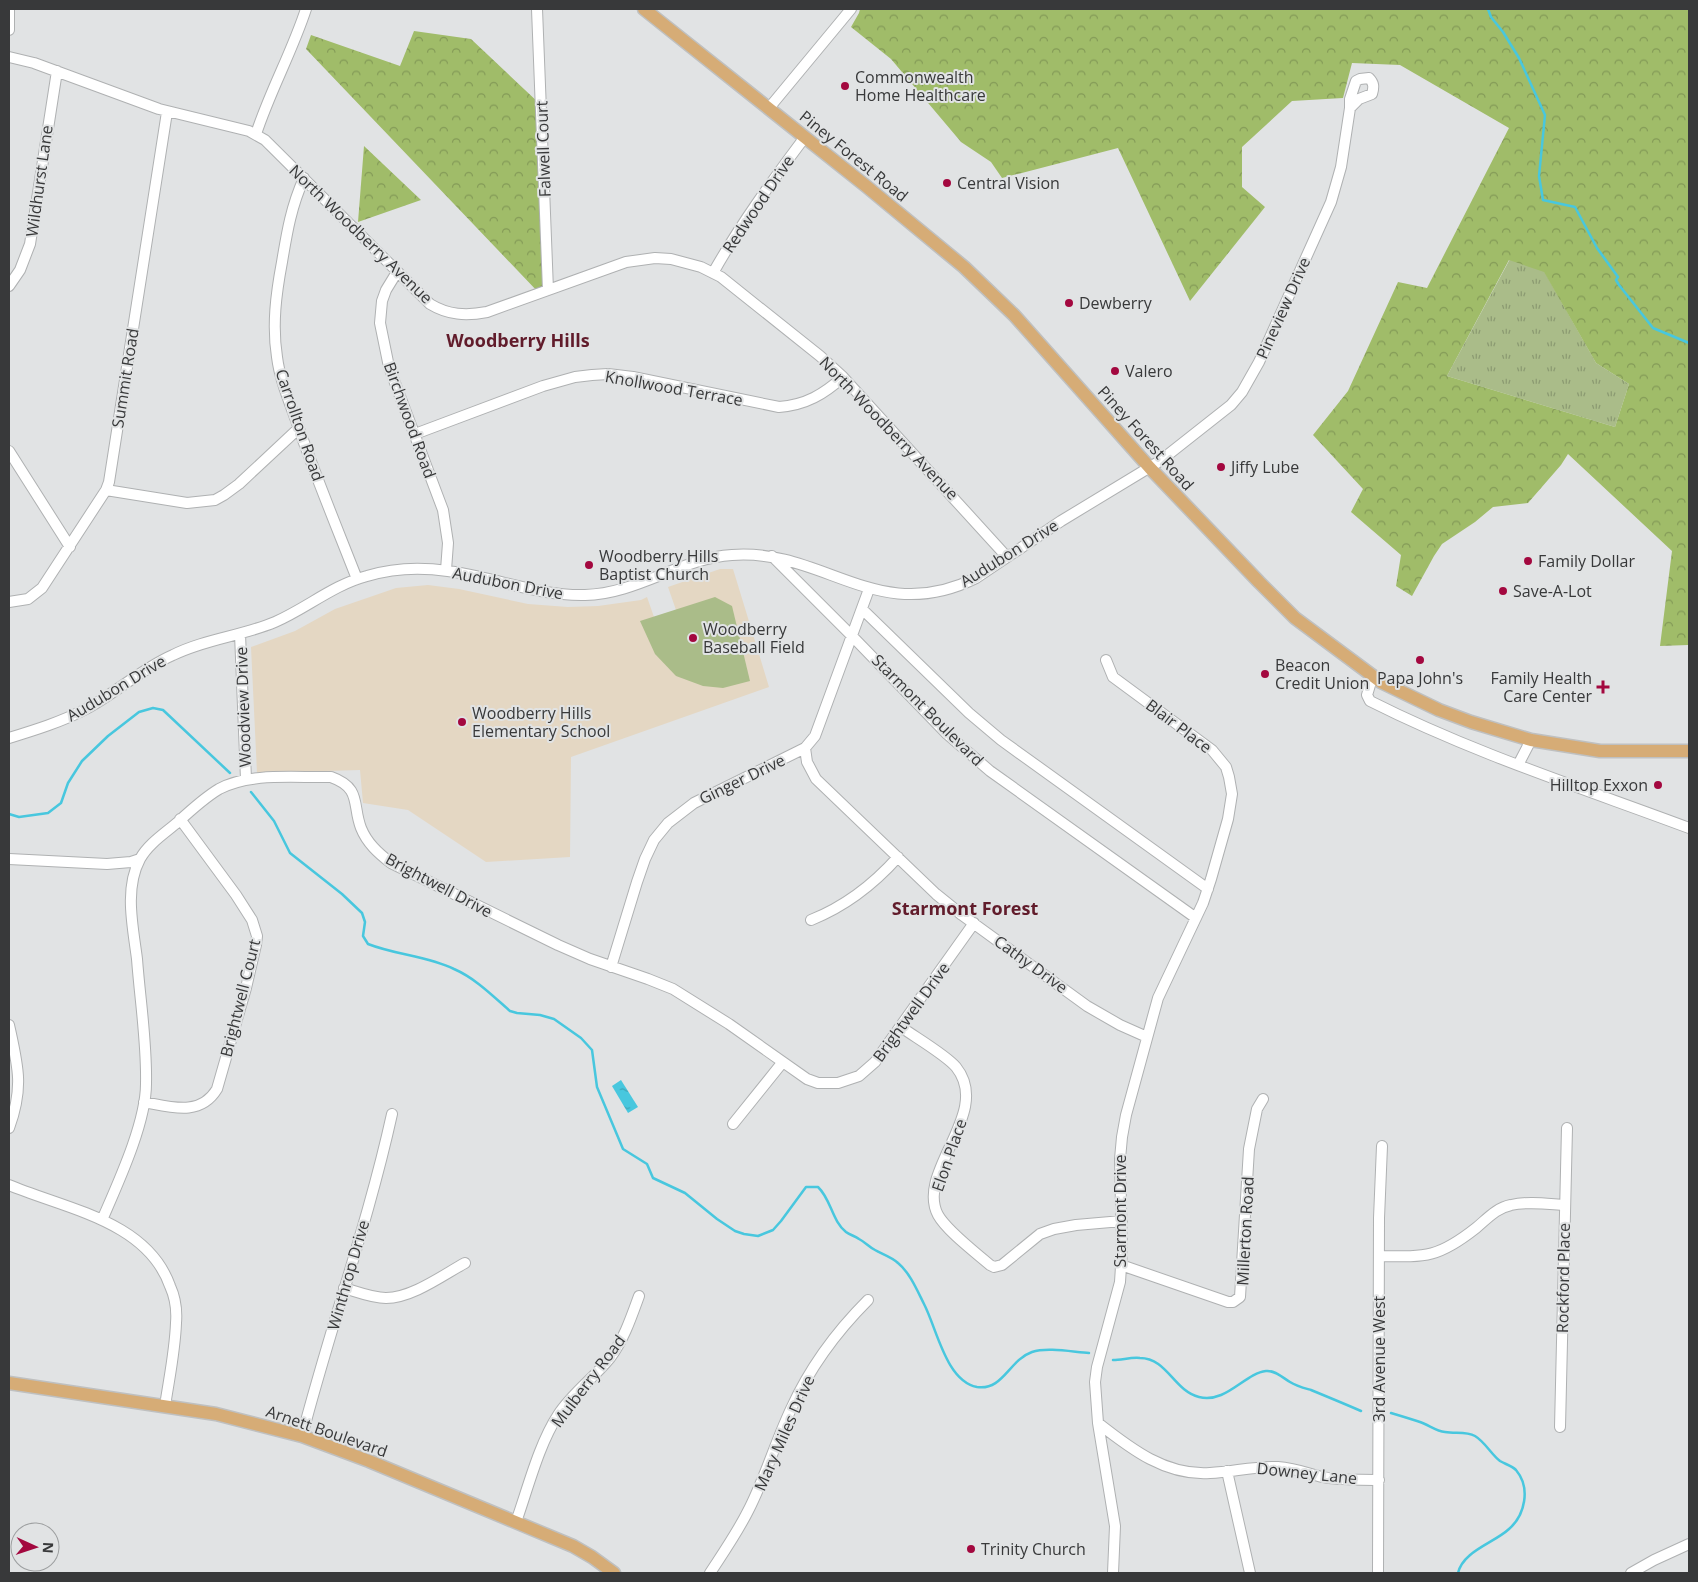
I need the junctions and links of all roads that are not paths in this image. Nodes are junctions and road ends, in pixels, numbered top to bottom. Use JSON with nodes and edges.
{"nodes":[{"id":1,"x":9,"y":9,"type":"edge"},
{"id":2,"x":306,"y":9,"type":"edge"},
{"id":3,"x":537,"y":9,"type":"edge"},
{"id":4,"x":644,"y":9,"type":"edge"},
{"id":5,"x":851,"y":9,"type":"edge"},
{"id":6,"x":9,"y":30,"type":"edge"},
{"id":7,"x":9,"y":57,"type":"edge"},
{"id":8,"x":57,"y":71,"type":"junction"},
{"id":9,"x":769,"y":108,"type":"junction"},
{"id":10,"x":1350,"y":108,"type":"dead end"},
{"id":11,"x":168,"y":112,"type":"junction"},
{"id":12,"x":256,"y":134,"type":"junction"},
{"id":13,"x":805,"y":137,"type":"junction"},
{"id":14,"x":304,"y":178,"type":"junction"},
{"id":15,"x":397,"y":272,"type":"junction"},
{"id":16,"x":713,"y":273,"type":"junction"},
{"id":17,"x":9,"y":286,"type":"edge"},
{"id":18,"x":548,"y":290,"type":"junction"},
{"id":19,"x":843,"y":377,"type":"junction"},
{"id":20,"x":299,"y":428,"type":"junction"},
{"id":21,"x":415,"y":434,"type":"junction"},
{"id":22,"x":9,"y":451,"type":"edge"},
{"id":23,"x":1150,"y":468,"type":"junction"},
{"id":24,"x":106,"y":490,"type":"junction"},
{"id":25,"x":70,"y":547,"type":"junction"},
{"id":26,"x":772,"y":556,"type":"junction"},
{"id":27,"x":1007,"y":557,"type":"junction"},
{"id":28,"x":446,"y":570,"type":"junction"},
{"id":29,"x":357,"y":579,"type":"junction"},
{"id":30,"x":869,"y":589,"type":"junction"},
{"id":31,"x":9,"y":602,"type":"edge"},
{"id":32,"x":862,"y":609,"type":"junction"},
{"id":33,"x":240,"y":634,"type":"junction"},
{"id":34,"x":852,"y":636,"type":"junction"},
{"id":35,"x":1106,"y":660,"type":"dead end"},
{"id":36,"x":1373,"y":675,"type":"junction"},
{"id":37,"x":9,"y":738,"type":"edge"},
{"id":38,"x":1531,"y":740,"type":"junction"},
{"id":39,"x":805,"y":748,"type":"junction"},
{"id":40,"x":1689,"y":751,"type":"edge"},
{"id":41,"x":1518,"y":765,"type":"junction"},
{"id":42,"x":246,"y":779,"type":"junction"},
{"id":43,"x":180,"y":820,"type":"junction"},
{"id":44,"x":1689,"y":828,"type":"edge"},
{"id":45,"x":898,"y":857,"type":"junction"},
{"id":46,"x":9,"y":859,"type":"edge"},
{"id":47,"x":140,"y":860,"type":"junction"},
{"id":48,"x":1208,"y":889,"type":"junction"},
{"id":49,"x":1196,"y":918,"type":"junction"},
{"id":50,"x":811,"y":920,"type":"dead end"},
{"id":51,"x":974,"y":924,"type":"junction"},
{"id":52,"x":611,"y":967,"type":"junction"},
{"id":53,"x":9,"y":1024,"type":"edge"},
{"id":54,"x":901,"y":1027,"type":"junction"},
{"id":55,"x":1148,"y":1038,"type":"junction"},
{"id":56,"x":782,"y":1063,"type":"junction"},
{"id":57,"x":1262,"y":1099,"type":"dead end"},
{"id":58,"x":144,"y":1102,"type":"junction"},
{"id":59,"x":392,"y":1114,"type":"dead end"},
{"id":60,"x":733,"y":1124,"type":"dead end"},
{"id":61,"x":9,"y":1128,"type":"edge"},
{"id":62,"x":1567,"y":1128,"type":"dead end"},
{"id":63,"x":1382,"y":1146,"type":"dead end"},
{"id":64,"x":9,"y":1185,"type":"edge"},
{"id":65,"x":1565,"y":1205,"type":"junction"},
{"id":66,"x":102,"y":1220,"type":"junction"},
{"id":67,"x":1122,"y":1221,"type":"junction"},
{"id":68,"x":1379,"y":1256,"type":"junction"},
{"id":69,"x":465,"y":1263,"type":"dead end"},
{"id":70,"x":1121,"y":1265,"type":"junction"},
{"id":71,"x":344,"y":1288,"type":"junction"},
{"id":72,"x":639,"y":1296,"type":"dead end"},
{"id":73,"x":868,"y":1300,"type":"dead end"},
{"id":74,"x":9,"y":1383,"type":"edge"},
{"id":75,"x":165,"y":1406,"type":"junction"},
{"id":76,"x":1098,"y":1423,"type":"junction"},
{"id":77,"x":1560,"y":1427,"type":"dead end"},
{"id":78,"x":302,"y":1436,"type":"junction"},
{"id":79,"x":1227,"y":1471,"type":"junction"},
{"id":80,"x":1379,"y":1480,"type":"junction"},
{"id":81,"x":516,"y":1522,"type":"junction"},
{"id":82,"x":1689,"y":1544,"type":"edge"},
{"id":83,"x":614,"y":1573,"type":"edge"},
{"id":84,"x":710,"y":1573,"type":"edge"},
{"id":85,"x":1113,"y":1573,"type":"edge"},
{"id":86,"x":1250,"y":1573,"type":"edge"},
{"id":87,"x":1378,"y":1573,"type":"edge"},
{"id":88,"x":1631,"y":1573,"type":"edge"}],
"edges":[{"from":1,"to":6,"type":"street"},
{"from":2,"to":12,"type":"street"},
{"from":3,"to":18,"type":"street","name":"Falwell Court"},
{"from":4,"to":9,"type":"main road","name":"Piney Forest Road"},
{"from":5,"to":9,"type":"street"},
{"from":7,"to":8,"type":"street"},
{"from":8,"to":11,"type":"street"},
{"from":8,"to":17,"type":"street","name":"Wildhurst Lane"},
{"from":9,"to":13,"type":"main road","name":"Piney Forest Road"},
{"from":10,"to":23,"type":"street","name":"Pineview Drive"},
{"from":11,"to":12,"type":"street"},
{"from":11,"to":24,"type":"street","name":"Summit Road"},
{"from":12,"to":14,"type":"street","name":"North Woodberry Avenue"},
{"from":13,"to":16,"type":"street","name":"Redwood Drive"},
{"from":13,"to":23,"type":"main road","name":"Piney Forest Road"},
{"from":14,"to":15,"type":"street","name":"North Woodberry Avenue"},
{"from":14,"to":20,"type":"street","name":"Carrollton Road"},
{"from":15,"to":18,"type":"street","name":"North Woodberry Avenue"},
{"from":15,"to":21,"type":"street","name":"Birchwood Road"},
{"from":16,"to":18,"type":"street","name":"North Woodberry Avenue"},
{"from":16,"to":19,"type":"street","name":"North Woodberry Avenue"},
{"from":19,"to":21,"type":"street","name":"Knollwood Terrace"},
{"from":19,"to":27,"type":"street","name":"North Woodberry Avenue"},
{"from":20,"to":24,"type":"street"},
{"from":20,"to":29,"type":"street","name":"Carrollton Road"},
{"from":21,"to":28,"type":"street","name":"Birchwood Road"},
{"from":22,"to":25,"type":"street"},
{"from":23,"to":27,"type":"street","name":"Audubon Drive"},
{"from":23,"to":36,"type":"main road","name":"Piney Forest Road"},
{"from":24,"to":25,"type":"street","name":"Summit Road"},
{"from":25,"to":31,"type":"street","name":"Summit Road"},
{"from":26,"to":28,"type":"street","name":"Audubon Drive"},
{"from":26,"to":30,"type":"street","name":"Audubon Drive"},
{"from":26,"to":34,"type":"street","name":"Starmont Boulevard"},
{"from":27,"to":30,"type":"street","name":"Audubon Drive"},
{"from":28,"to":29,"type":"street","name":"Audubon Drive"},
{"from":29,"to":33,"type":"street","name":"Audubon Drive"},
{"from":30,"to":32,"type":"street","name":"Ginger Drive"},
{"from":32,"to":34,"type":"street","name":"Ginger Drive"},
{"from":32,"to":48,"type":"street","name":"Starmont Boulevard"},
{"from":33,"to":37,"type":"street","name":"Audubon Drive"},
{"from":33,"to":42,"type":"street","name":"Woodview Drive"},
{"from":34,"to":39,"type":"street","name":"Ginger Drive"},
{"from":34,"to":49,"type":"street","name":"Starmont Boulevard"},
{"from":35,"to":48,"type":"street","name":"Blair Place"},
{"from":36,"to":38,"type":"main road","name":"Piney Forest Road"},
{"from":36,"to":41,"type":"street"},
{"from":38,"to":40,"type":"main road","name":"Piney Forest Road"},
{"from":38,"to":41,"type":"street"},
{"from":39,"to":45,"type":"street","name":"Cathy Drive"},
{"from":39,"to":52,"type":"street","name":"Ginger Drive"},
{"from":41,"to":44,"type":"street"},
{"from":42,"to":43,"type":"street","name":"Brightwell Drive"},
{"from":42,"to":52,"type":"street","name":"Brightwell Drive"},
{"from":43,"to":47,"type":"street","name":"Brightwell Drive"},
{"from":43,"to":58,"type":"street","name":"Brightwell Court"},
{"from":45,"to":50,"type":"street"},
{"from":45,"to":51,"type":"street","name":"Cathy Drive"},
{"from":46,"to":47,"type":"street"},
{"from":47,"to":58,"type":"street","name":"Brightwell Drive"},
{"from":48,"to":49,"type":"street","name":"Blair Place"},
{"from":49,"to":55,"type":"street","name":"Starmont Drive"},
{"from":51,"to":54,"type":"street","name":"Brightwell Drive"},
{"from":51,"to":55,"type":"street","name":"Cathy Drive"},
{"from":52,"to":56,"type":"street","name":"Brightwell Drive"},
{"from":53,"to":61,"type":"street"},
{"from":54,"to":56,"type":"street","name":"Brightwell Drive"},
{"from":54,"to":67,"type":"street","name":"Elon Place"},
{"from":55,"to":67,"type":"street","name":"Starmont Drive"},
{"from":56,"to":60,"type":"street"},
{"from":57,"to":70,"type":"street","name":"Millerton Road"},
{"from":58,"to":66,"type":"street","name":"Brightwell Drive"},
{"from":59,"to":71,"type":"street","name":"Winthrop Drive"},
{"from":62,"to":65,"type":"street","name":"Rockford Place"},
{"from":63,"to":68,"type":"street","name":"3rd Avenue West"},
{"from":64,"to":66,"type":"street"},
{"from":65,"to":68,"type":"street"},
{"from":65,"to":77,"type":"street","name":"Rockford Place"},
{"from":66,"to":75,"type":"street"},
{"from":67,"to":70,"type":"street","name":"Starmont Drive"},
{"from":68,"to":80,"type":"street","name":"3rd Avenue West"},
{"from":69,"to":71,"type":"street"},
{"from":70,"to":76,"type":"street","name":"Starmont Drive"},
{"from":71,"to":78,"type":"street","name":"Winthrop Drive"},
{"from":72,"to":81,"type":"street","name":"Mulberry Road"},
{"from":73,"to":84,"type":"street","name":"Mary Miles Drive"},
{"from":74,"to":75,"type":"main road","name":"Arnett Boulevard"},
{"from":75,"to":78,"type":"main road","name":"Arnett Boulevard"},
{"from":76,"to":79,"type":"street","name":"Downey Lane"},
{"from":76,"to":85,"type":"street","name":"Starmont Drive"},
{"from":78,"to":81,"type":"main road","name":"Arnett Boulevard"},
{"from":79,"to":80,"type":"street","name":"Downey Lane"},
{"from":79,"to":86,"type":"street"},
{"from":80,"to":87,"type":"street","name":"3rd Avenue West"},
{"from":81,"to":83,"type":"main road","name":"Arnett Boulevard"},
{"from":82,"to":88,"type":"street"}]}
